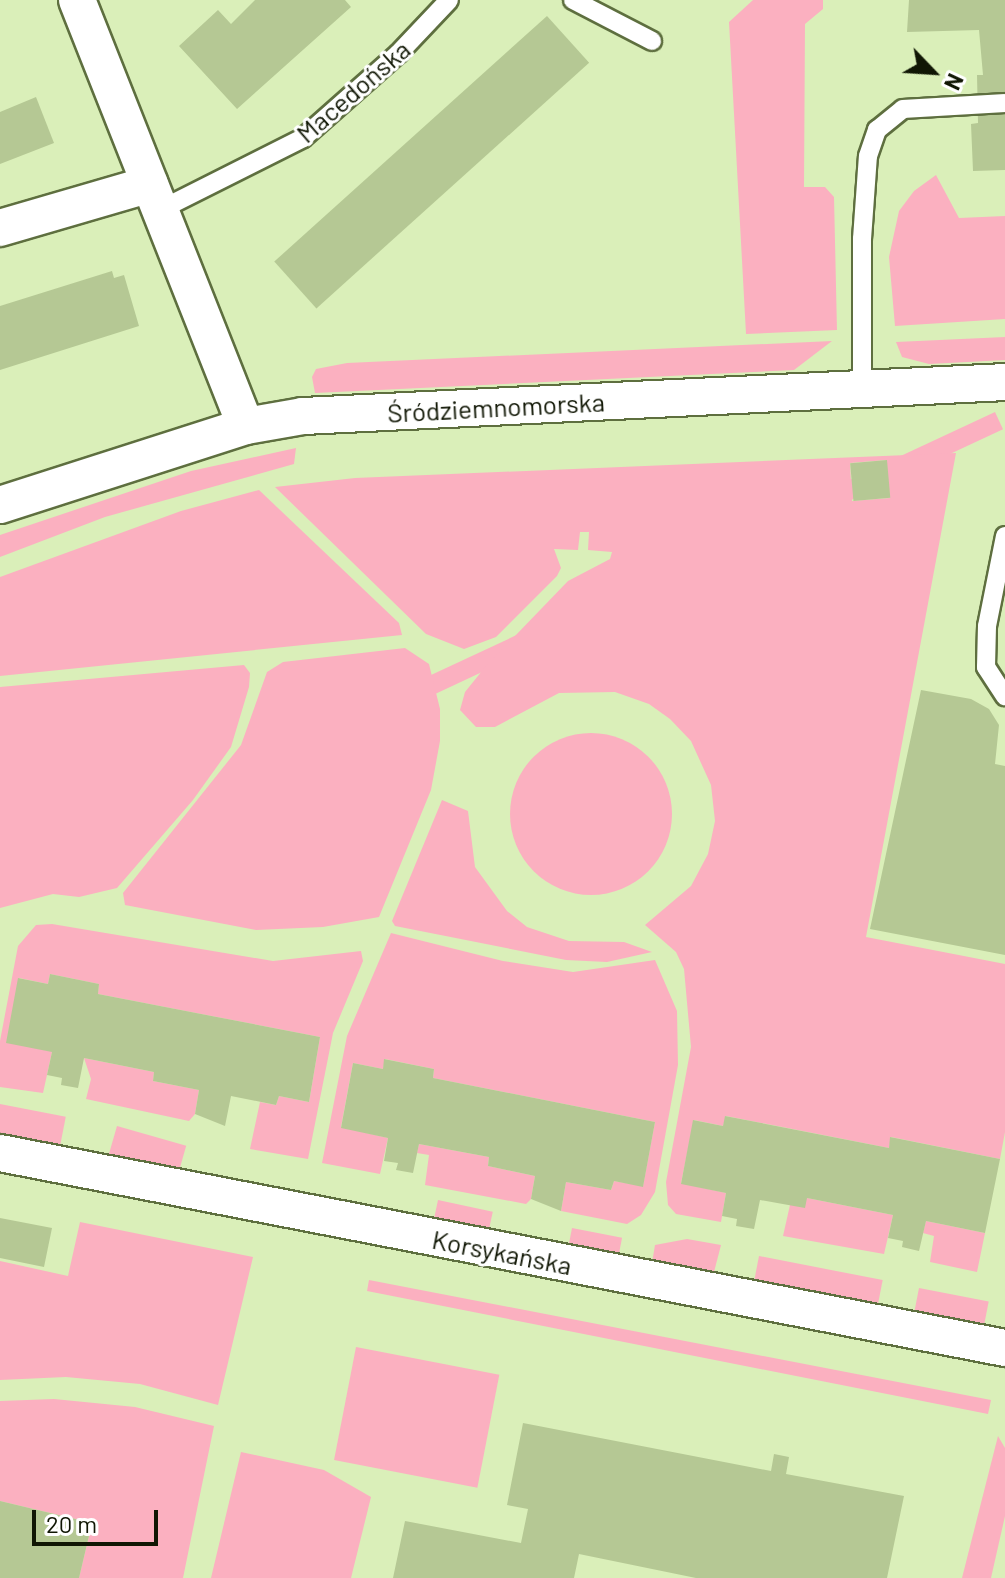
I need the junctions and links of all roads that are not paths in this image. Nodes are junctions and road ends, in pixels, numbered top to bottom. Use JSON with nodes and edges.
{"nodes":[{"id":1,"x":77,"y":0,"type":"edge"},
{"id":2,"x":449,"y":0,"type":"edge"},
{"id":3,"x":573,"y":0,"type":"edge"},
{"id":4,"x":652,"y":41,"type":"dead end"},
{"id":5,"x":1005,"y":103,"type":"edge"},
{"id":6,"x":155,"y":197,"type":"junction"},
{"id":7,"x":0,"y":228,"type":"edge"},
{"id":8,"x":1005,"y":382,"type":"edge"},
{"id":9,"x":862,"y":390,"type":"junction"},
{"id":10,"x":246,"y":426,"type":"junction"},
{"id":11,"x":0,"y":505,"type":"edge"},
{"id":12,"x":1005,"y":536,"type":"edge"},
{"id":13,"x":1005,"y":696,"type":"edge"},
{"id":14,"x":0,"y":1153,"type":"edge"},
{"id":15,"x":1005,"y":1348,"type":"edge"}],
"edges":[{"from":1,"to":6,"type":"street"},
{"from":2,"to":6,"type":"lane","name":"Macedońska"},
{"from":3,"to":4,"type":"lane"},
{"from":5,"to":9,"type":"lane"},
{"from":6,"to":7,"type":"street","name":"Macedońska"},
{"from":6,"to":10,"type":"street"},
{"from":8,"to":9,"type":"street","name":"Śródziemnomorska"},
{"from":9,"to":10,"type":"street","name":"Śródziemnomorska"},
{"from":10,"to":11,"type":"street","name":"Śródziemnomorska"},
{"from":12,"to":13,"type":"lane"},
{"from":14,"to":15,"type":"street","name":"Korsykańska"}]}
